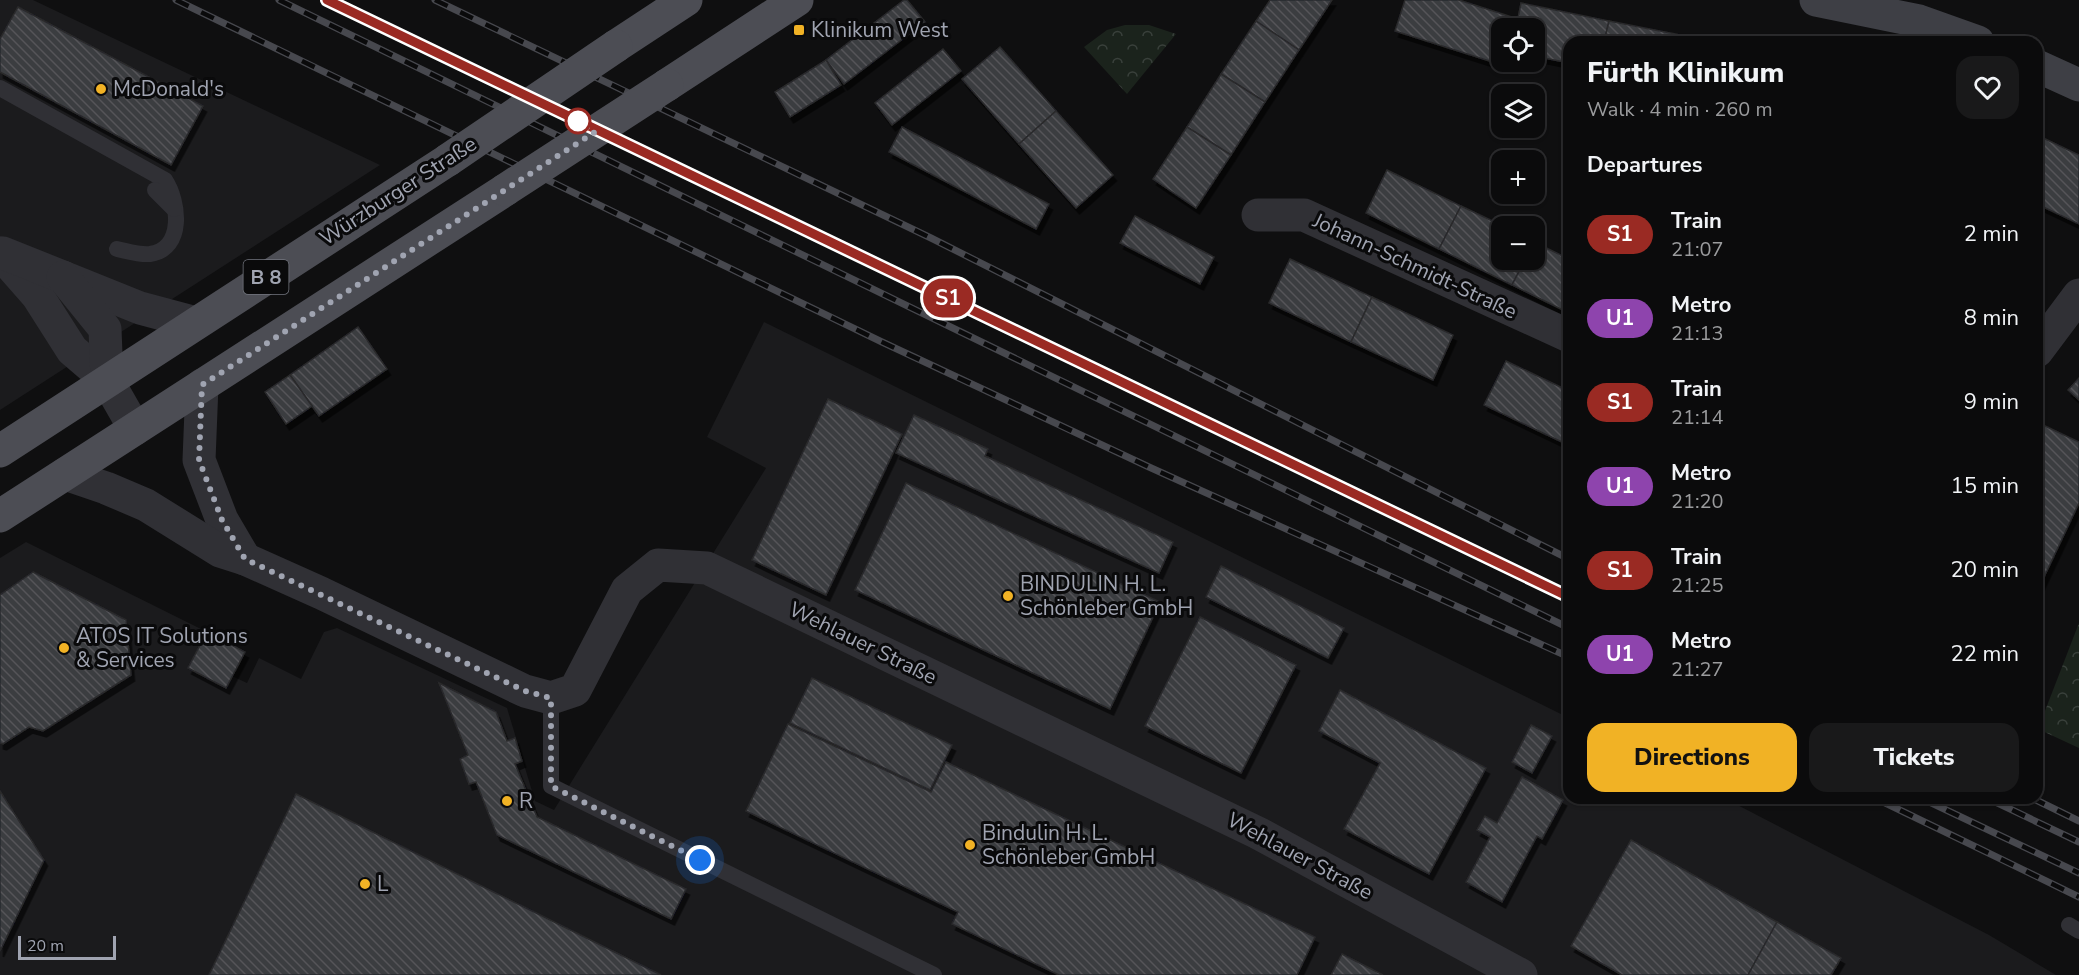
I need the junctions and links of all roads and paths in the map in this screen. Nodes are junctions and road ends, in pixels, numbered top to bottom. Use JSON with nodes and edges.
{"nodes":[{"id":1,"x":686,"y":0,"type":"edge"},
{"id":2,"x":797,"y":0,"type":"edge"},
{"id":3,"x":1826,"y":1,"type":"edge"},
{"id":4,"x":1961,"y":36,"type":"edge"},
{"id":5,"x":2043,"y":69,"type":"edge"},
{"id":6,"x":2079,"y":85,"type":"edge"},
{"id":7,"x":0,"y":88,"type":"edge"},
{"id":8,"x":155,"y":189,"type":"dead end"},
{"id":9,"x":175,"y":210,"type":"junction"},
{"id":10,"x":1258,"y":215,"type":"dead end"},
{"id":11,"x":117,"y":249,"type":"dead end"},
{"id":12,"x":0,"y":253,"type":"edge"},
{"id":13,"x":63,"y":276,"type":"junction"},
{"id":14,"x":2079,"y":295,"type":"edge"},
{"id":15,"x":196,"y":323,"type":"junction"},
{"id":16,"x":1563,"y":333,"type":"edge"},
{"id":17,"x":2043,"y":343,"type":"edge"},
{"id":18,"x":107,"y":380,"type":"junction"},
{"id":19,"x":202,"y":385,"type":"junction"},
{"id":20,"x":135,"y":429,"type":"junction"},
{"id":21,"x":0,"y":451,"type":"edge"},
{"id":22,"x":65,"y":474,"type":"junction"},
{"id":23,"x":0,"y":516,"type":"edge"},
{"id":24,"x":245,"y":559,"type":"junction"},
{"id":25,"x":551,"y":698,"type":"junction"},
{"id":26,"x":934,"y":975,"type":"edge"},
{"id":27,"x":1521,"y":975,"type":"edge"}],
"edges":[{"from":1,"to":15,"type":"main road","name":"Würzburger Straße","number":"B 8","bridge":true},
{"from":2,"to":19,"type":"main road","number":"B 8","bridge":true},
{"from":3,"to":4,"type":"street"},
{"from":5,"to":6,"type":"street"},
{"from":7,"to":9,"type":"lane"},
{"from":8,"to":9,"type":"lane"},
{"from":9,"to":11,"type":"lane"},
{"from":10,"to":16,"type":"street","name":"Johann-Schmidt-Straße"},
{"from":12,"to":13,"type":"street"},
{"from":12,"to":18,"type":"street"},
{"from":13,"to":15,"type":"street"},
{"from":13,"to":18,"type":"street"},
{"from":14,"to":17,"type":"street"},
{"from":15,"to":18,"type":"main road","name":"Würzburger Straße","number":"B 8"},
{"from":18,"to":20,"type":"street"},
{"from":18,"to":21,"type":"main road","name":"Würzburger Straße","number":"B 8"},
{"from":19,"to":20,"type":"main road","number":"B 8"},
{"from":19,"to":24,"type":"street"},
{"from":20,"to":22,"type":"main road","number":"B 8"},
{"from":22,"to":23,"type":"main road","number":"B 8"},
{"from":22,"to":24,"type":"street"},
{"from":24,"to":25,"type":"street"},
{"from":25,"to":26,"type":"lane"},
{"from":25,"to":27,"type":"street","name":"Wehlauer Straße"}]}
